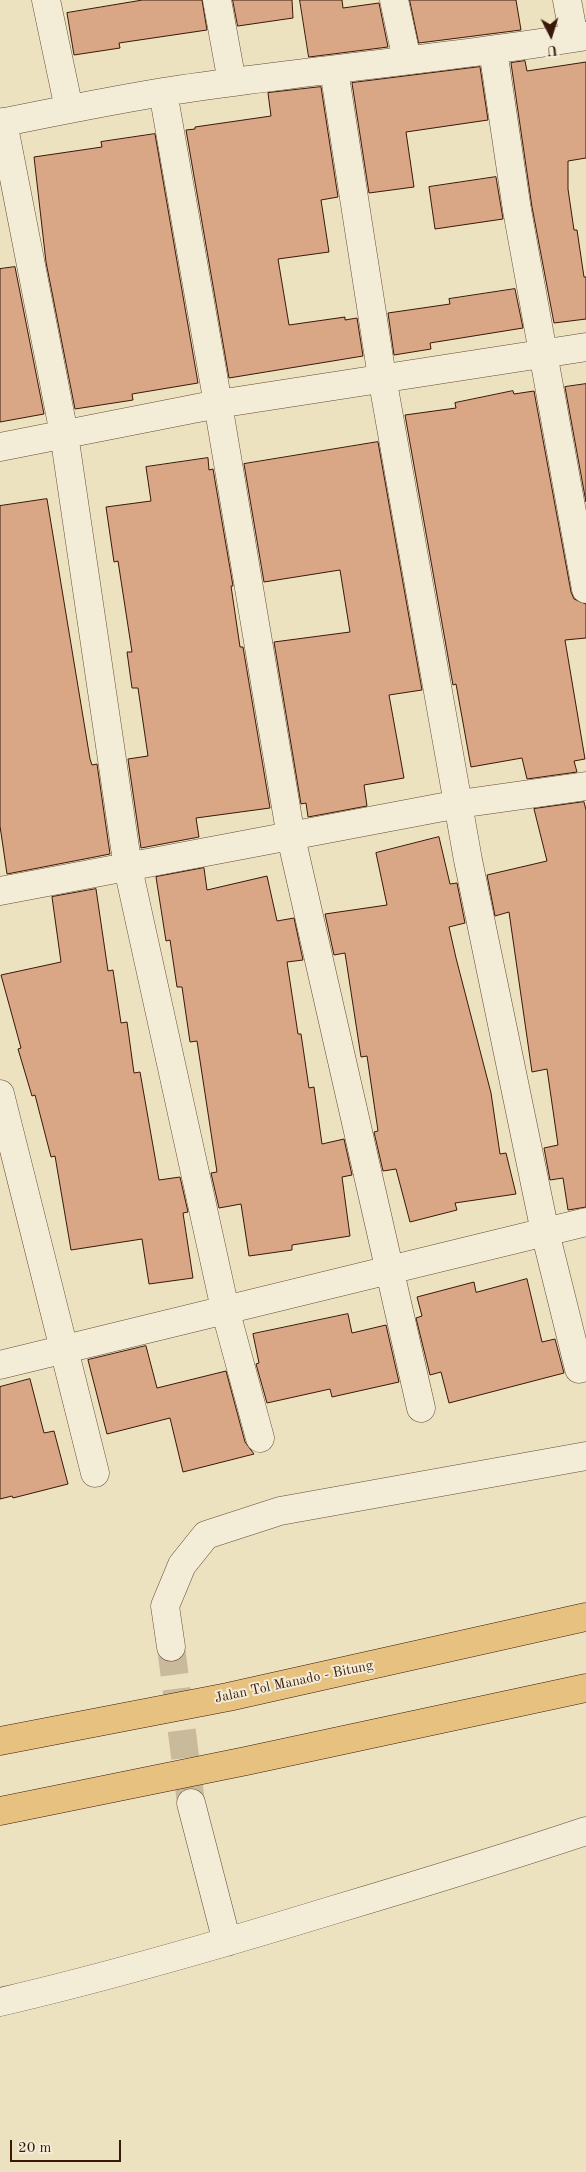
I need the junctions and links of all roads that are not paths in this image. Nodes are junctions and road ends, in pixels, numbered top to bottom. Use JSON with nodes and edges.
{"nodes":[{"id":1,"x":46,"y":0,"type":"edge"},
{"id":2,"x":217,"y":0,"type":"edge"},
{"id":3,"x":394,"y":0,"type":"edge"},
{"id":4,"x":567,"y":0,"type":"edge"},
{"id":5,"x":580,"y":37,"type":"edge"},
{"id":6,"x":493,"y":50,"type":"junction"},
{"id":7,"x":407,"y":60,"type":"junction"},
{"id":8,"x":334,"y":70,"type":"junction"},
{"id":9,"x":232,"y":82,"type":"junction"},
{"id":10,"x":163,"y":92,"type":"junction"},
{"id":11,"x":69,"y":109,"type":"junction"},
{"id":12,"x":1,"y":122,"type":"edge"},
{"id":13,"x":586,"y":347,"type":"edge"},
{"id":14,"x":543,"y":355,"type":"junction"},
{"id":15,"x":382,"y":377,"type":"junction"},
{"id":16,"x":218,"y":404,"type":"junction"},
{"id":17,"x":64,"y":434,"type":"junction"},
{"id":18,"x":0,"y":447,"type":"edge"},
{"id":19,"x":586,"y":589,"type":"edge"},
{"id":20,"x":586,"y":786,"type":"edge"},
{"id":21,"x":459,"y":804,"type":"junction"},
{"id":22,"x":291,"y":837,"type":"junction"},
{"id":23,"x":128,"y":868,"type":"junction"},
{"id":24,"x":0,"y":891,"type":"edge"},
{"id":25,"x":0,"y":1094,"type":"edge"},
{"id":26,"x":586,"y":1222,"type":"edge"},
{"id":27,"x":546,"y":1232,"type":"junction"},
{"id":28,"x":388,"y":1271,"type":"junction"},
{"id":29,"x":225,"y":1309,"type":"junction"},
{"id":30,"x":64,"y":1350,"type":"junction"},
{"id":31,"x":0,"y":1365,"type":"edge"},
{"id":32,"x":579,"y":1369,"type":"dead end"},
{"id":33,"x":421,"y":1408,"type":"dead end"},
{"id":34,"x":260,"y":1438,"type":"dead end"},
{"id":35,"x":586,"y":1456,"type":"edge"},
{"id":36,"x":95,"y":1473,"type":"dead end"},
{"id":37,"x":586,"y":1617,"type":"edge"},
{"id":38,"x":171,"y":1647,"type":"tunnel mouth"},
{"id":39,"x":586,"y":1688,"type":"edge"},
{"id":40,"x":0,"y":1741,"type":"edge"},
{"id":41,"x":191,"y":1803,"type":"tunnel mouth"},
{"id":42,"x":0,"y":1811,"type":"edge"},
{"id":43,"x":586,"y":1831,"type":"edge"},
{"id":44,"x":227,"y":1942,"type":"junction"},
{"id":45,"x":0,"y":2002,"type":"edge"}],
"edges":[{"from":1,"to":11,"type":"street"},
{"from":2,"to":9,"type":"street"},
{"from":3,"to":7,"type":"street"},
{"from":4,"to":5,"type":"street"},
{"from":5,"to":6,"type":"street"},
{"from":6,"to":7,"type":"street"},
{"from":6,"to":14,"type":"street"},
{"from":7,"to":8,"type":"street"},
{"from":8,"to":9,"type":"street"},
{"from":8,"to":15,"type":"street"},
{"from":9,"to":10,"type":"street"},
{"from":10,"to":11,"type":"street"},
{"from":10,"to":16,"type":"street"},
{"from":11,"to":12,"type":"street"},
{"from":12,"to":17,"type":"street"},
{"from":13,"to":14,"type":"street"},
{"from":14,"to":15,"type":"street"},
{"from":14,"to":19,"type":"street"},
{"from":15,"to":16,"type":"street"},
{"from":15,"to":21,"type":"street"},
{"from":16,"to":17,"type":"street"},
{"from":16,"to":22,"type":"street"},
{"from":17,"to":18,"type":"street"},
{"from":17,"to":23,"type":"street"},
{"from":20,"to":21,"type":"street"},
{"from":21,"to":22,"type":"street"},
{"from":21,"to":27,"type":"street"},
{"from":22,"to":23,"type":"street"},
{"from":22,"to":28,"type":"street"},
{"from":23,"to":24,"type":"street"},
{"from":23,"to":29,"type":"street"},
{"from":25,"to":30,"type":"street"},
{"from":26,"to":27,"type":"street"},
{"from":27,"to":28,"type":"street"},
{"from":27,"to":32,"type":"street"},
{"from":28,"to":29,"type":"street"},
{"from":28,"to":33,"type":"street"},
{"from":29,"to":30,"type":"street"},
{"from":29,"to":34,"type":"street"},
{"from":30,"to":31,"type":"street"},
{"from":30,"to":36,"type":"street"},
{"from":35,"to":38,"type":"street"},
{"from":37,"to":40,"type":"highway","name":"Jalan Tol Manado - Bitung"},
{"from":39,"to":42,"type":"highway"},
{"from":41,"to":44,"type":"street"},
{"from":43,"to":44,"type":"street"},
{"from":44,"to":45,"type":"street"}]}
